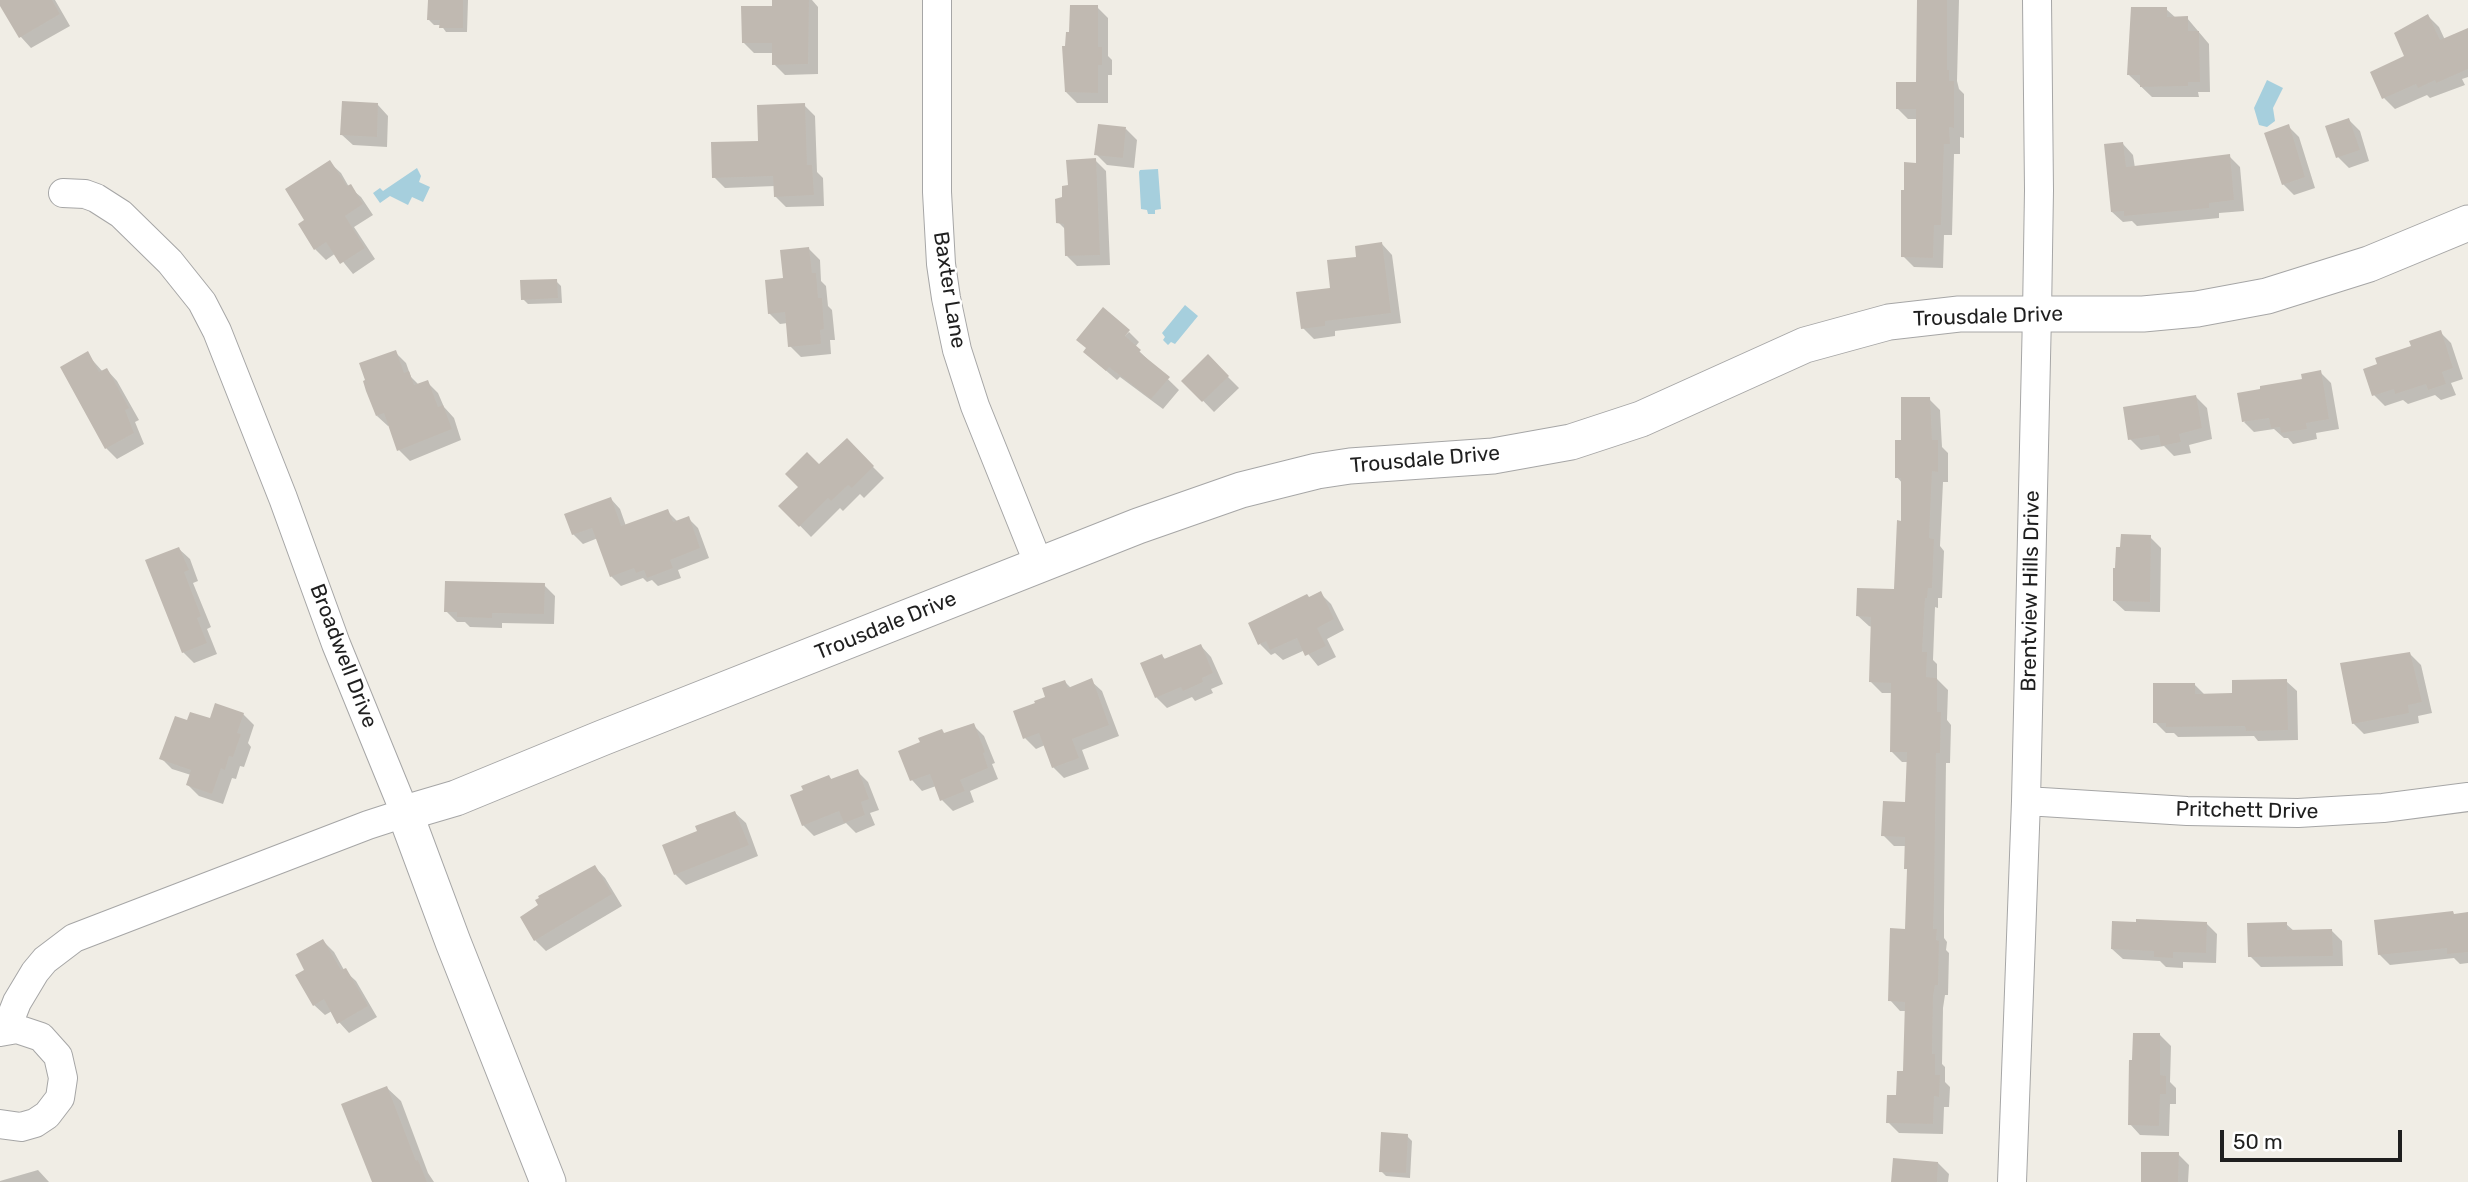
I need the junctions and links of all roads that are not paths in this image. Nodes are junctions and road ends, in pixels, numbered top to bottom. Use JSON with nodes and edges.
{"nodes":[{"id":1,"x":936,"y":0,"type":"edge"},
{"id":2,"x":2037,"y":0,"type":"edge"},
{"id":3,"x":63,"y":193,"type":"dead end"},
{"id":4,"x":2468,"y":223,"type":"edge"},
{"id":5,"x":2037,"y":314,"type":"junction"},
{"id":6,"x":1039,"y":565,"type":"junction"},
{"id":7,"x":2468,"y":797,"type":"edge"},
{"id":8,"x":2026,"y":801,"type":"junction"},
{"id":9,"x":405,"y":813,"type":"junction"},
{"id":10,"x":3,"y":1031,"type":"edge"},
{"id":11,"x":0,"y":1124,"type":"edge"},
{"id":12,"x":548,"y":1182,"type":"edge"},
{"id":13,"x":2011,"y":1182,"type":"edge"}],
"edges":[{"from":1,"to":6,"type":"street","name":"Baxter Lane"},
{"from":2,"to":5,"type":"street","name":"Brentview Hills Drive"},
{"from":3,"to":9,"type":"street","name":"Broadwell Drive"},
{"from":4,"to":5,"type":"street","name":"Trousdale Drive"},
{"from":5,"to":6,"type":"street","name":"Trousdale Drive"},
{"from":5,"to":8,"type":"street","name":"Brentview Hills Drive"},
{"from":6,"to":9,"type":"street","name":"Trousdale Drive"},
{"from":7,"to":8,"type":"street","name":"Pritchett Drive"},
{"from":8,"to":13,"type":"street","name":"Brentview Hills Drive"},
{"from":9,"to":10,"type":"street"},
{"from":9,"to":12,"type":"street","name":"Broadwell Drive"},
{"from":10,"to":11,"type":"street"}]}
